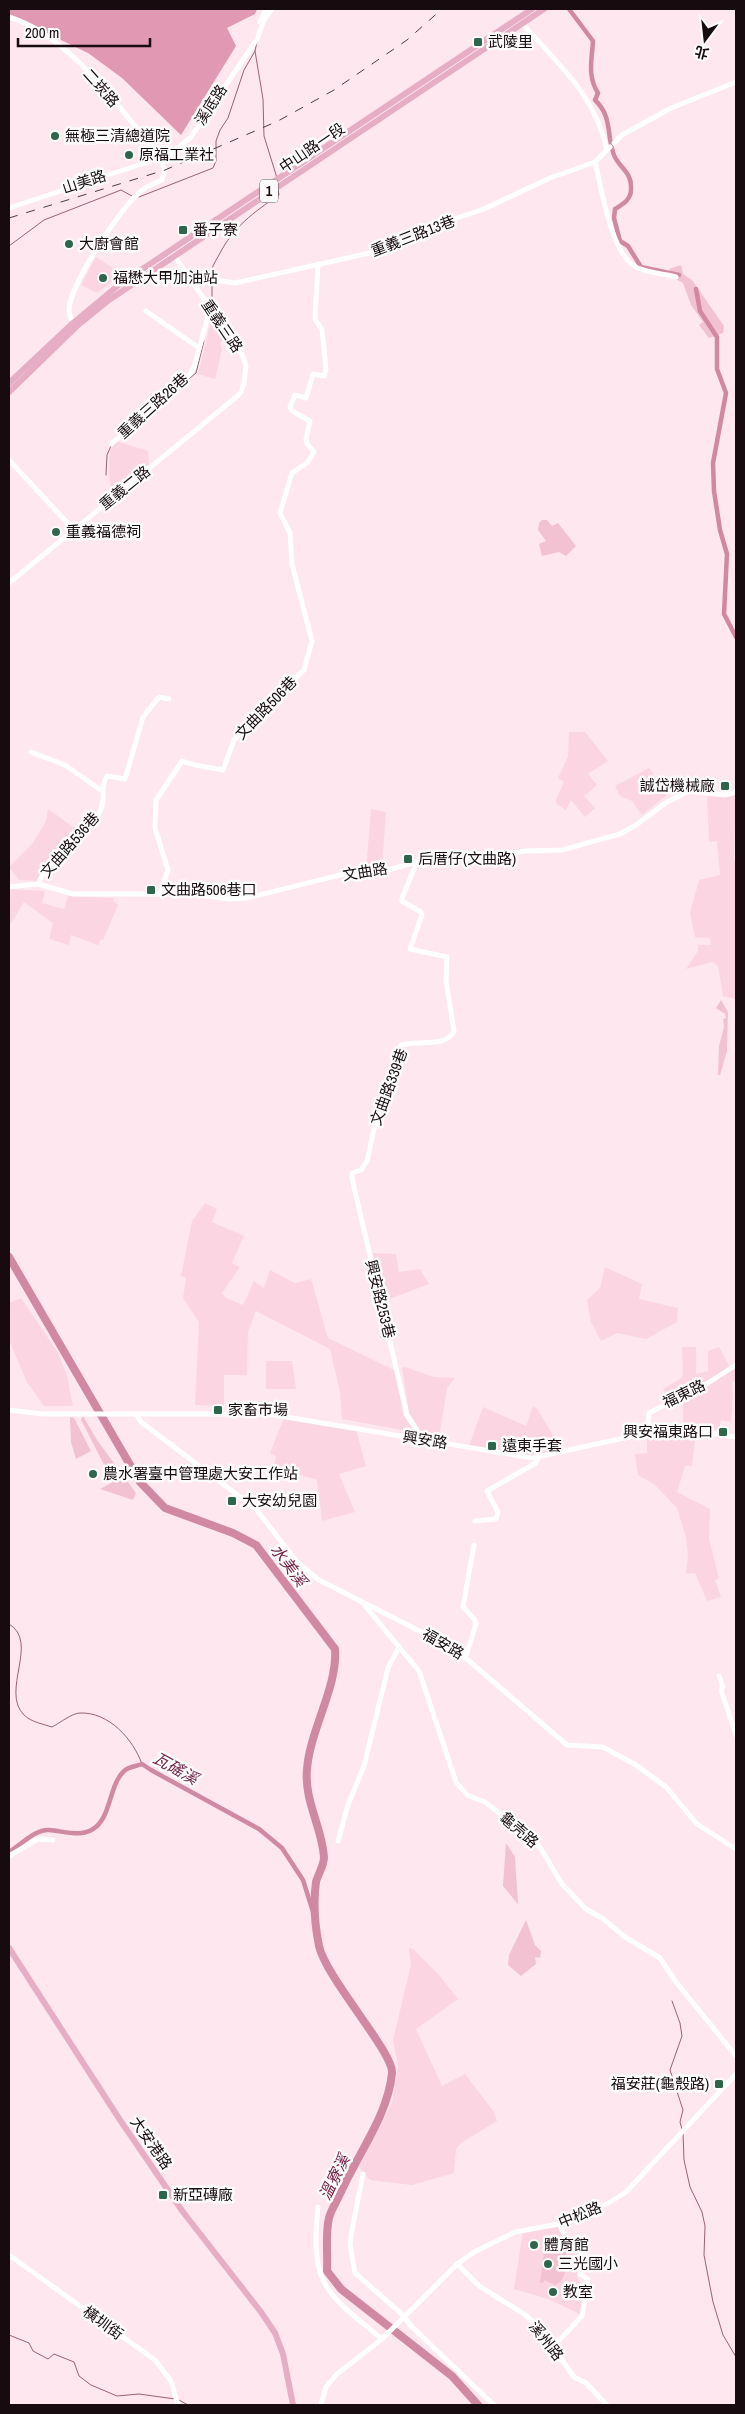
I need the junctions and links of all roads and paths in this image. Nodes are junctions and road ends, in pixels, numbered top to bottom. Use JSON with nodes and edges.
{"nodes":[{"id":1,"x":266,"y":9,"type":"edge"},
{"id":2,"x":272,"y":9,"type":"edge"},
{"id":3,"x":532,"y":9,"type":"edge"},
{"id":4,"x":544,"y":9,"type":"edge"},
{"id":5,"x":9,"y":17,"type":"edge"},
{"id":6,"x":522,"y":23,"type":"junction"},
{"id":7,"x":256,"y":41,"type":"junction"},
{"id":8,"x":736,"y":82,"type":"edge"},
{"id":9,"x":423,"y":86,"type":"junction"},
{"id":10,"x":610,"y":147,"type":"junction"},
{"id":11,"x":160,"y":158,"type":"junction"},
{"id":12,"x":595,"y":162,"type":"junction"},
{"id":13,"x":9,"y":208,"type":"edge"},
{"id":14,"x":172,"y":253,"type":"junction"},
{"id":15,"x":318,"y":264,"type":"junction"},
{"id":16,"x":676,"y":277,"type":"dead end"},
{"id":17,"x":192,"y":280,"type":"junction"},
{"id":18,"x":210,"y":309,"type":"junction"},
{"id":19,"x":146,"y":312,"type":"dead end"},
{"id":20,"x":75,"y":325,"type":"junction"},
{"id":21,"x":199,"y":348,"type":"junction"},
{"id":22,"x":9,"y":383,"type":"edge"},
{"id":23,"x":9,"y":392,"type":"edge"},
{"id":24,"x":228,"y":405,"type":"joint"},
{"id":25,"x":111,"y":444,"type":"dead end"},
{"id":26,"x":9,"y":460,"type":"edge"},
{"id":27,"x":74,"y":530,"type":"junction"},
{"id":28,"x":9,"y":584,"type":"edge"},
{"id":29,"x":168,"y":699,"type":"dead end"},
{"id":30,"x":31,"y":752,"type":"dead end"},
{"id":31,"x":102,"y":791,"type":"junction"},
{"id":32,"x":736,"y":792,"type":"edge"},
{"id":33,"x":418,"y":860,"type":"junction"},
{"id":34,"x":38,"y":884,"type":"junction"},
{"id":35,"x":9,"y":887,"type":"edge"},
{"id":36,"x":160,"y":894,"type":"junction"},
{"id":37,"x":366,"y":1165,"type":"joint"},
{"id":38,"x":736,"y":1365,"type":"edge"},
{"id":39,"x":9,"y":1410,"type":"edge"},
{"id":40,"x":136,"y":1414,"type":"junction"},
{"id":41,"x":145,"y":1414,"type":"junction"},
{"id":42,"x":152,"y":1430,"type":"junction"},
{"id":43,"x":647,"y":1432,"type":"junction"},
{"id":44,"x":736,"y":1437,"type":"edge"},
{"id":45,"x":417,"y":1439,"type":"junction"},
{"id":46,"x":539,"y":1457,"type":"junction"},
{"id":47,"x":475,"y":1521,"type":"dead end"},
{"id":48,"x":474,"y":1545,"type":"dead end"},
{"id":49,"x":361,"y":1601,"type":"junction"},
{"id":50,"x":398,"y":1646,"type":"junction"},
{"id":51,"x":466,"y":1656,"type":"junction"},
{"id":52,"x":719,"y":1676,"type":"dead end"},
{"id":53,"x":736,"y":1736,"type":"edge"},
{"id":54,"x":54,"y":1840,"type":"dead end"},
{"id":55,"x":338,"y":1841,"type":"dead end"},
{"id":56,"x":736,"y":1849,"type":"edge"},
{"id":57,"x":9,"y":1856,"type":"edge"},
{"id":58,"x":9,"y":1948,"type":"edge"},
{"id":59,"x":736,"y":2056,"type":"edge"},
{"id":60,"x":736,"y":2074,"type":"edge"},
{"id":61,"x":363,"y":2174,"type":"dead end"},
{"id":62,"x":318,"y":2207,"type":"dead end"},
{"id":63,"x":559,"y":2224,"type":"junction"},
{"id":64,"x":9,"y":2255,"type":"edge"},
{"id":65,"x":457,"y":2264,"type":"junction"},
{"id":66,"x":402,"y":2318,"type":"junction"},
{"id":67,"x":382,"y":2339,"type":"junction"},
{"id":68,"x":553,"y":2347,"type":"junction"},
{"id":69,"x":178,"y":2405,"type":"edge"},
{"id":70,"x":293,"y":2405,"type":"edge"},
{"id":71,"x":322,"y":2405,"type":"edge"},
{"id":72,"x":494,"y":2405,"type":"edge"},
{"id":73,"x":607,"y":2405,"type":"edge"}],
"edges":[{"from":1,"to":7,"type":"street","name":"溪底路"},
{"from":2,"to":7,"type":"street","name":"溪底路"},
{"from":3,"to":9,"type":"main road","name":"中山路一段","number":"1"},
{"from":4,"to":6,"type":"main road","name":"中山路一段","number":"1"},
{"from":5,"to":11,"type":"street","name":"二崁路"},
{"from":6,"to":9,"type":"main road","name":"中山路一段","number":"1"},
{"from":6,"to":10,"type":"street"},
{"from":7,"to":11,"type":"street","name":"溪底路"},
{"from":8,"to":10,"type":"street"},
{"from":9,"to":14,"type":"main road","name":"中山路一段","number":"1"},
{"from":10,"to":12,"type":"street"},
{"from":11,"to":13,"type":"street","name":"山美路"},
{"from":11,"to":20,"type":"street"},
{"from":12,"to":15,"type":"street","name":"重義三路13巷"},
{"from":12,"to":16,"type":"street"},
{"from":14,"to":17,"type":"street","name":"重義三路"},
{"from":14,"to":20,"type":"main road","name":"中山路一段","number":"1"},
{"from":15,"to":17,"type":"street","name":"重義三路13巷"},
{"from":15,"to":36,"type":"street","name":"文曲路506巷"},
{"from":17,"to":18,"type":"street","name":"重義三路"},
{"from":18,"to":21,"type":"street","name":"重義三路26巷"},
{"from":18,"to":24,"type":"street","name":"重義三路"},
{"from":19,"to":21,"type":"street"},
{"from":20,"to":22,"type":"main road","name":"中山路一段","number":"1"},
{"from":20,"to":23,"type":"main road","name":"中山路一段","number":"1"},
{"from":21,"to":25,"type":"street","name":"重義三路26巷"},
{"from":24,"to":27,"type":"street","name":"重義二路"},
{"from":26,"to":27,"type":"street"},
{"from":27,"to":28,"type":"street","name":"重義二路"},
{"from":29,"to":31,"type":"street","name":"文曲路536巷"},
{"from":30,"to":31,"type":"street"},
{"from":31,"to":34,"type":"street","name":"文曲路536巷"},
{"from":32,"to":33,"type":"street","name":"文曲路"},
{"from":33,"to":36,"type":"street","name":"文曲路"},
{"from":33,"to":37,"type":"street","name":"文曲路339巷"},
{"from":34,"to":35,"type":"street","name":"文曲路"},
{"from":34,"to":36,"type":"street","name":"文曲路"},
{"from":37,"to":45,"type":"street","name":"興安路253巷"},
{"from":38,"to":43,"type":"street","name":"福東路"},
{"from":39,"to":40,"type":"street","name":"興安路"},
{"from":40,"to":41,"type":"street","name":"興安路"},
{"from":40,"to":42,"type":"street","name":"福安路"},
{"from":41,"to":42,"type":"street","name":"福安路"},
{"from":41,"to":45,"type":"street","name":"興安路"},
{"from":42,"to":49,"type":"street","name":"福安路"},
{"from":43,"to":44,"type":"street","name":"興安路"},
{"from":43,"to":46,"type":"street","name":"興安路"},
{"from":45,"to":46,"type":"street","name":"興安路"},
{"from":46,"to":47,"type":"street"},
{"from":48,"to":51,"type":"street"},
{"from":49,"to":50,"type":"street","name":"龜壳路"},
{"from":49,"to":51,"type":"street","name":"福安路"},
{"from":50,"to":55,"type":"street"},
{"from":50,"to":59,"type":"street","name":"龜壳路"},
{"from":51,"to":56,"type":"street","name":"福安路"},
{"from":52,"to":53,"type":"street"},
{"from":54,"to":57,"type":"street"},
{"from":58,"to":70,"type":"main road","name":"大安港路"},
{"from":60,"to":63,"type":"street","name":"中松路"},
{"from":61,"to":66,"type":"street"},
{"from":62,"to":67,"type":"street"},
{"from":63,"to":65,"type":"street","name":"中松路"},
{"from":63,"to":68,"type":"street"},
{"from":64,"to":69,"type":"street","name":"橫圳街"},
{"from":65,"to":66,"type":"street","name":"中松路"},
{"from":65,"to":68,"type":"street","name":"溪州路"},
{"from":66,"to":67,"type":"street","name":"中松路"},
{"from":66,"to":72,"type":"street"},
{"from":67,"to":71,"type":"street"},
{"from":68,"to":73,"type":"street","name":"溪州路"}]}
